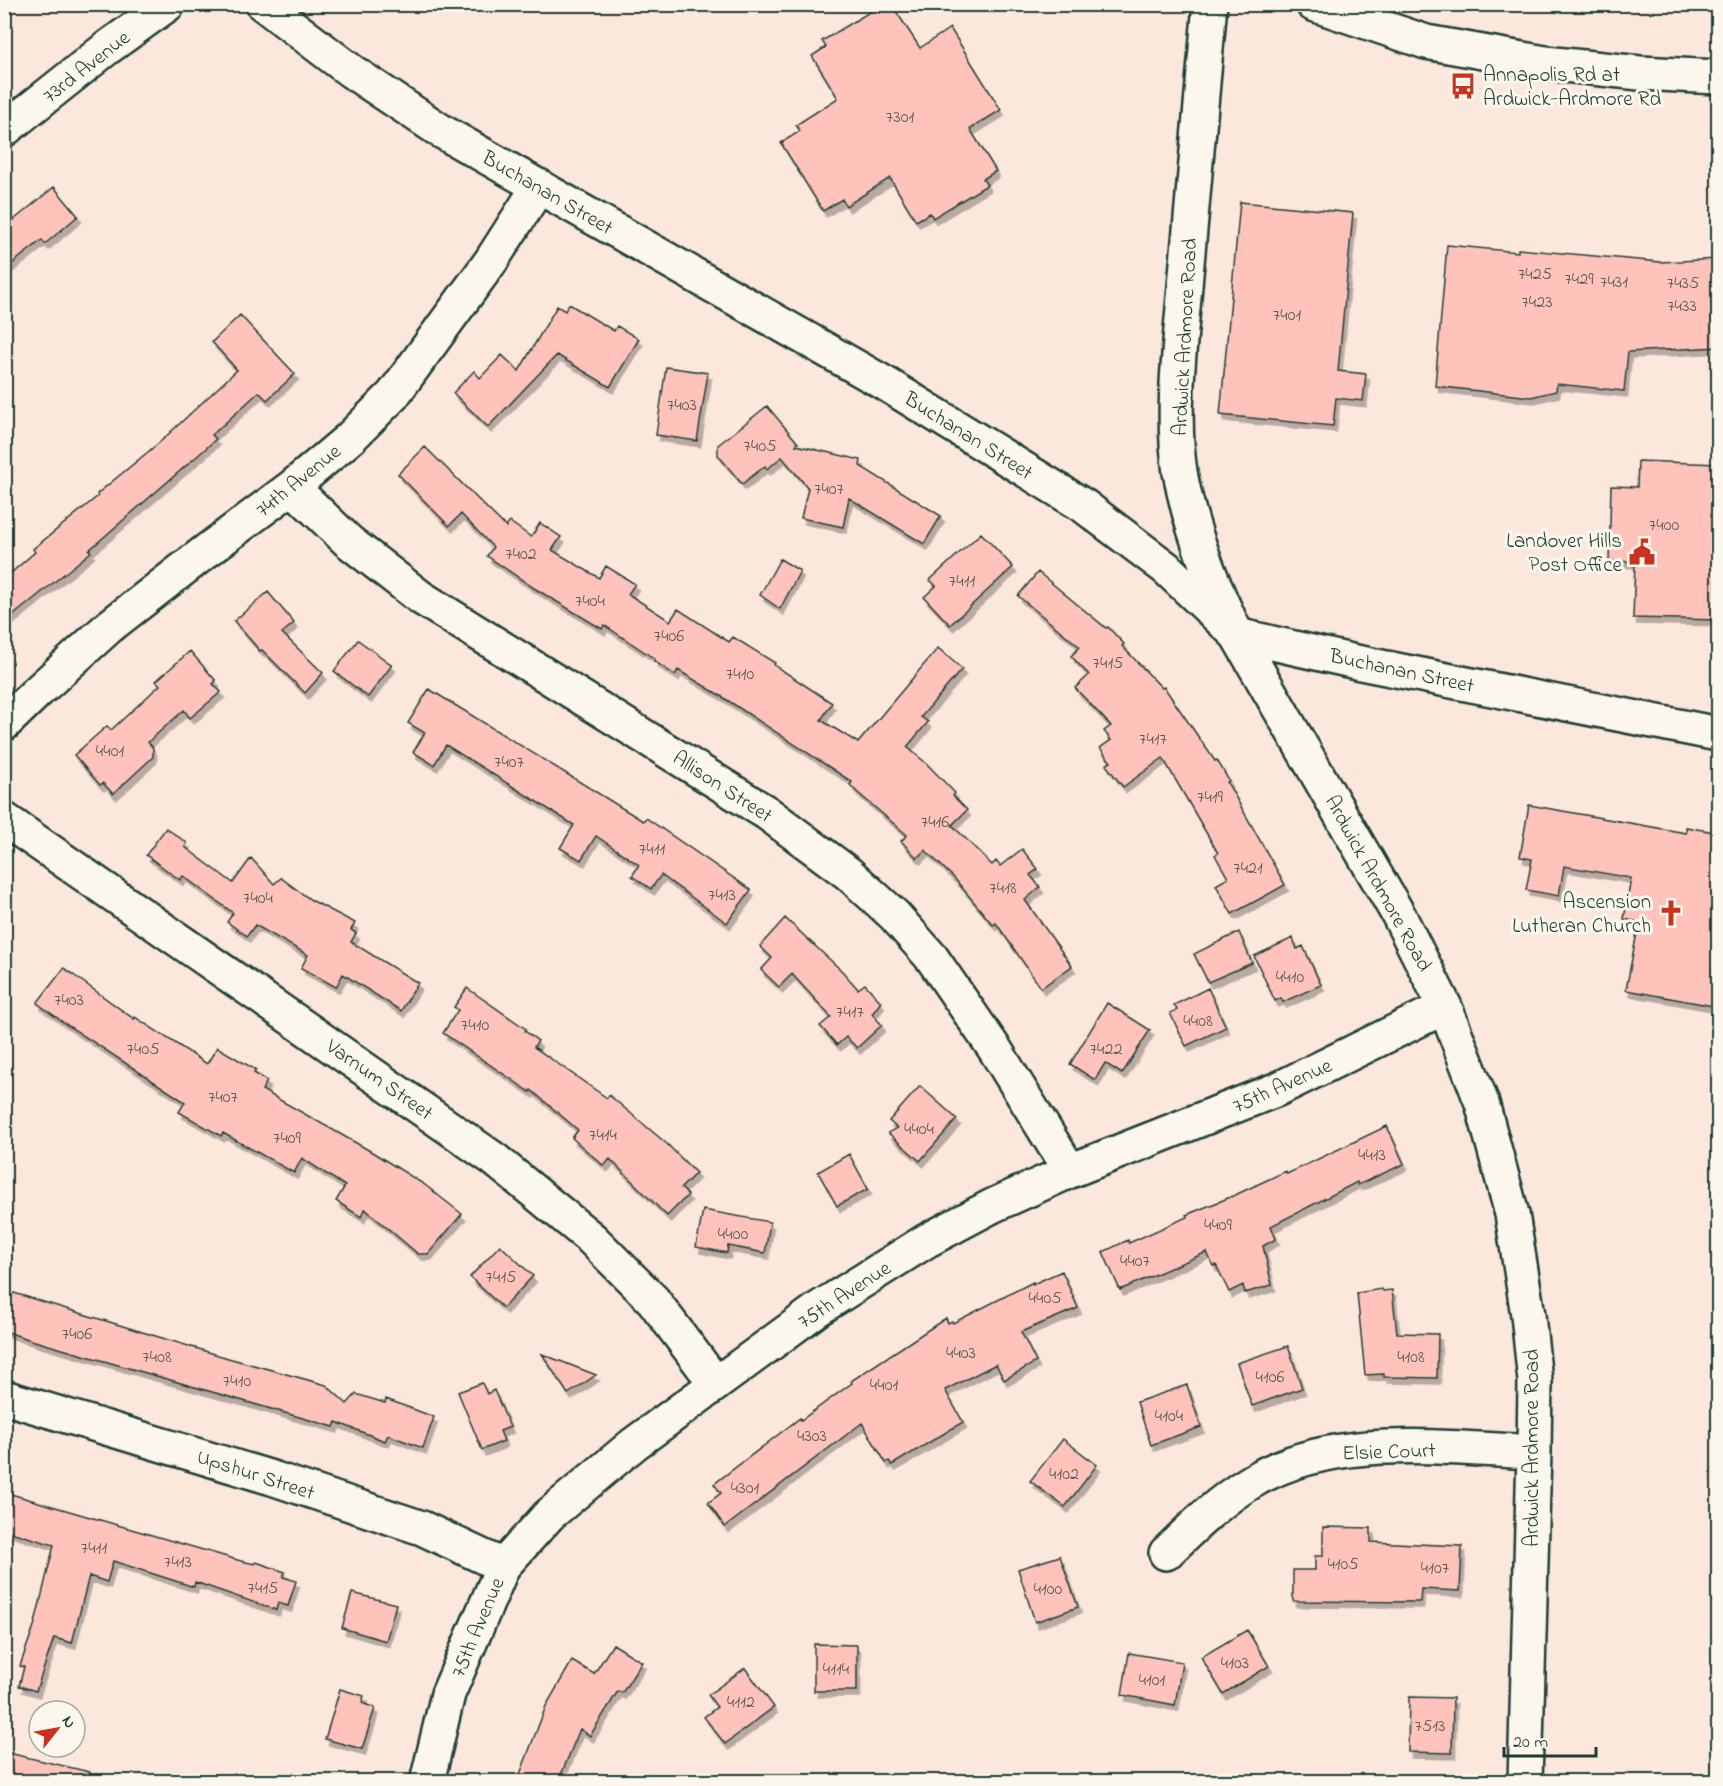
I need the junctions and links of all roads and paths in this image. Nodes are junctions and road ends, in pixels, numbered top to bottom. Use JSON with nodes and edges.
{"nodes":[{"id":1,"x":168,"y":4,"type":"edge"},
{"id":2,"x":263,"y":4,"type":"edge"},
{"id":3,"x":1210,"y":4,"type":"edge"},
{"id":4,"x":1313,"y":4,"type":"edge"},
{"id":5,"x":1719,"y":77,"type":"edge"},
{"id":6,"x":4,"y":130,"type":"edge"},
{"id":7,"x":539,"y":186,"type":"junction"},
{"id":8,"x":292,"y":487,"type":"junction"},
{"id":9,"x":1237,"y":635,"type":"junction"},
{"id":10,"x":4,"y":724,"type":"edge"},
{"id":11,"x":1719,"y":734,"type":"edge"},
{"id":12,"x":4,"y":819,"type":"edge"},
{"id":13,"x":1445,"y":1007,"type":"junction"},
{"id":14,"x":1070,"y":1171,"type":"junction"},
{"id":15,"x":717,"y":1384,"type":"junction"},
{"id":16,"x":4,"y":1397,"type":"edge"},
{"id":17,"x":1534,"y":1452,"type":"junction"},
{"id":18,"x":1166,"y":1553,"type":"dead end"},
{"id":19,"x":503,"y":1566,"type":"junction"},
{"id":20,"x":427,"y":1782,"type":"edge"},
{"id":21,"x":1525,"y":1782,"type":"edge"}],
"edges":[{"from":1,"to":6,"type":"street","name":"73rd Avenue"},
{"from":2,"to":7,"type":"street","name":"Buchanan Street"},
{"from":3,"to":9,"type":"street","name":"Ardwick Ardmore Road"},
{"from":4,"to":5,"type":"street"},
{"from":7,"to":8,"type":"street","name":"74th Avenue"},
{"from":7,"to":9,"type":"street","name":"Buchanan Street"},
{"from":8,"to":10,"type":"street","name":"74th Avenue"},
{"from":8,"to":14,"type":"street","name":"Allison Street"},
{"from":9,"to":11,"type":"street","name":"Buchanan Street"},
{"from":9,"to":13,"type":"street","name":"Ardwick Ardmore Road"},
{"from":12,"to":15,"type":"street","name":"Varnum Street"},
{"from":13,"to":14,"type":"street","name":"75th Avenue"},
{"from":13,"to":17,"type":"street","name":"Ardwick Ardmore Road"},
{"from":14,"to":15,"type":"street","name":"75th Avenue"},
{"from":15,"to":19,"type":"street","name":"75th Avenue"},
{"from":16,"to":19,"type":"street","name":"Upshur Street"},
{"from":17,"to":18,"type":"street","name":"Elsie Court"},
{"from":17,"to":21,"type":"street","name":"Ardwick Ardmore Road"},
{"from":19,"to":20,"type":"street","name":"75th Avenue"}]}
